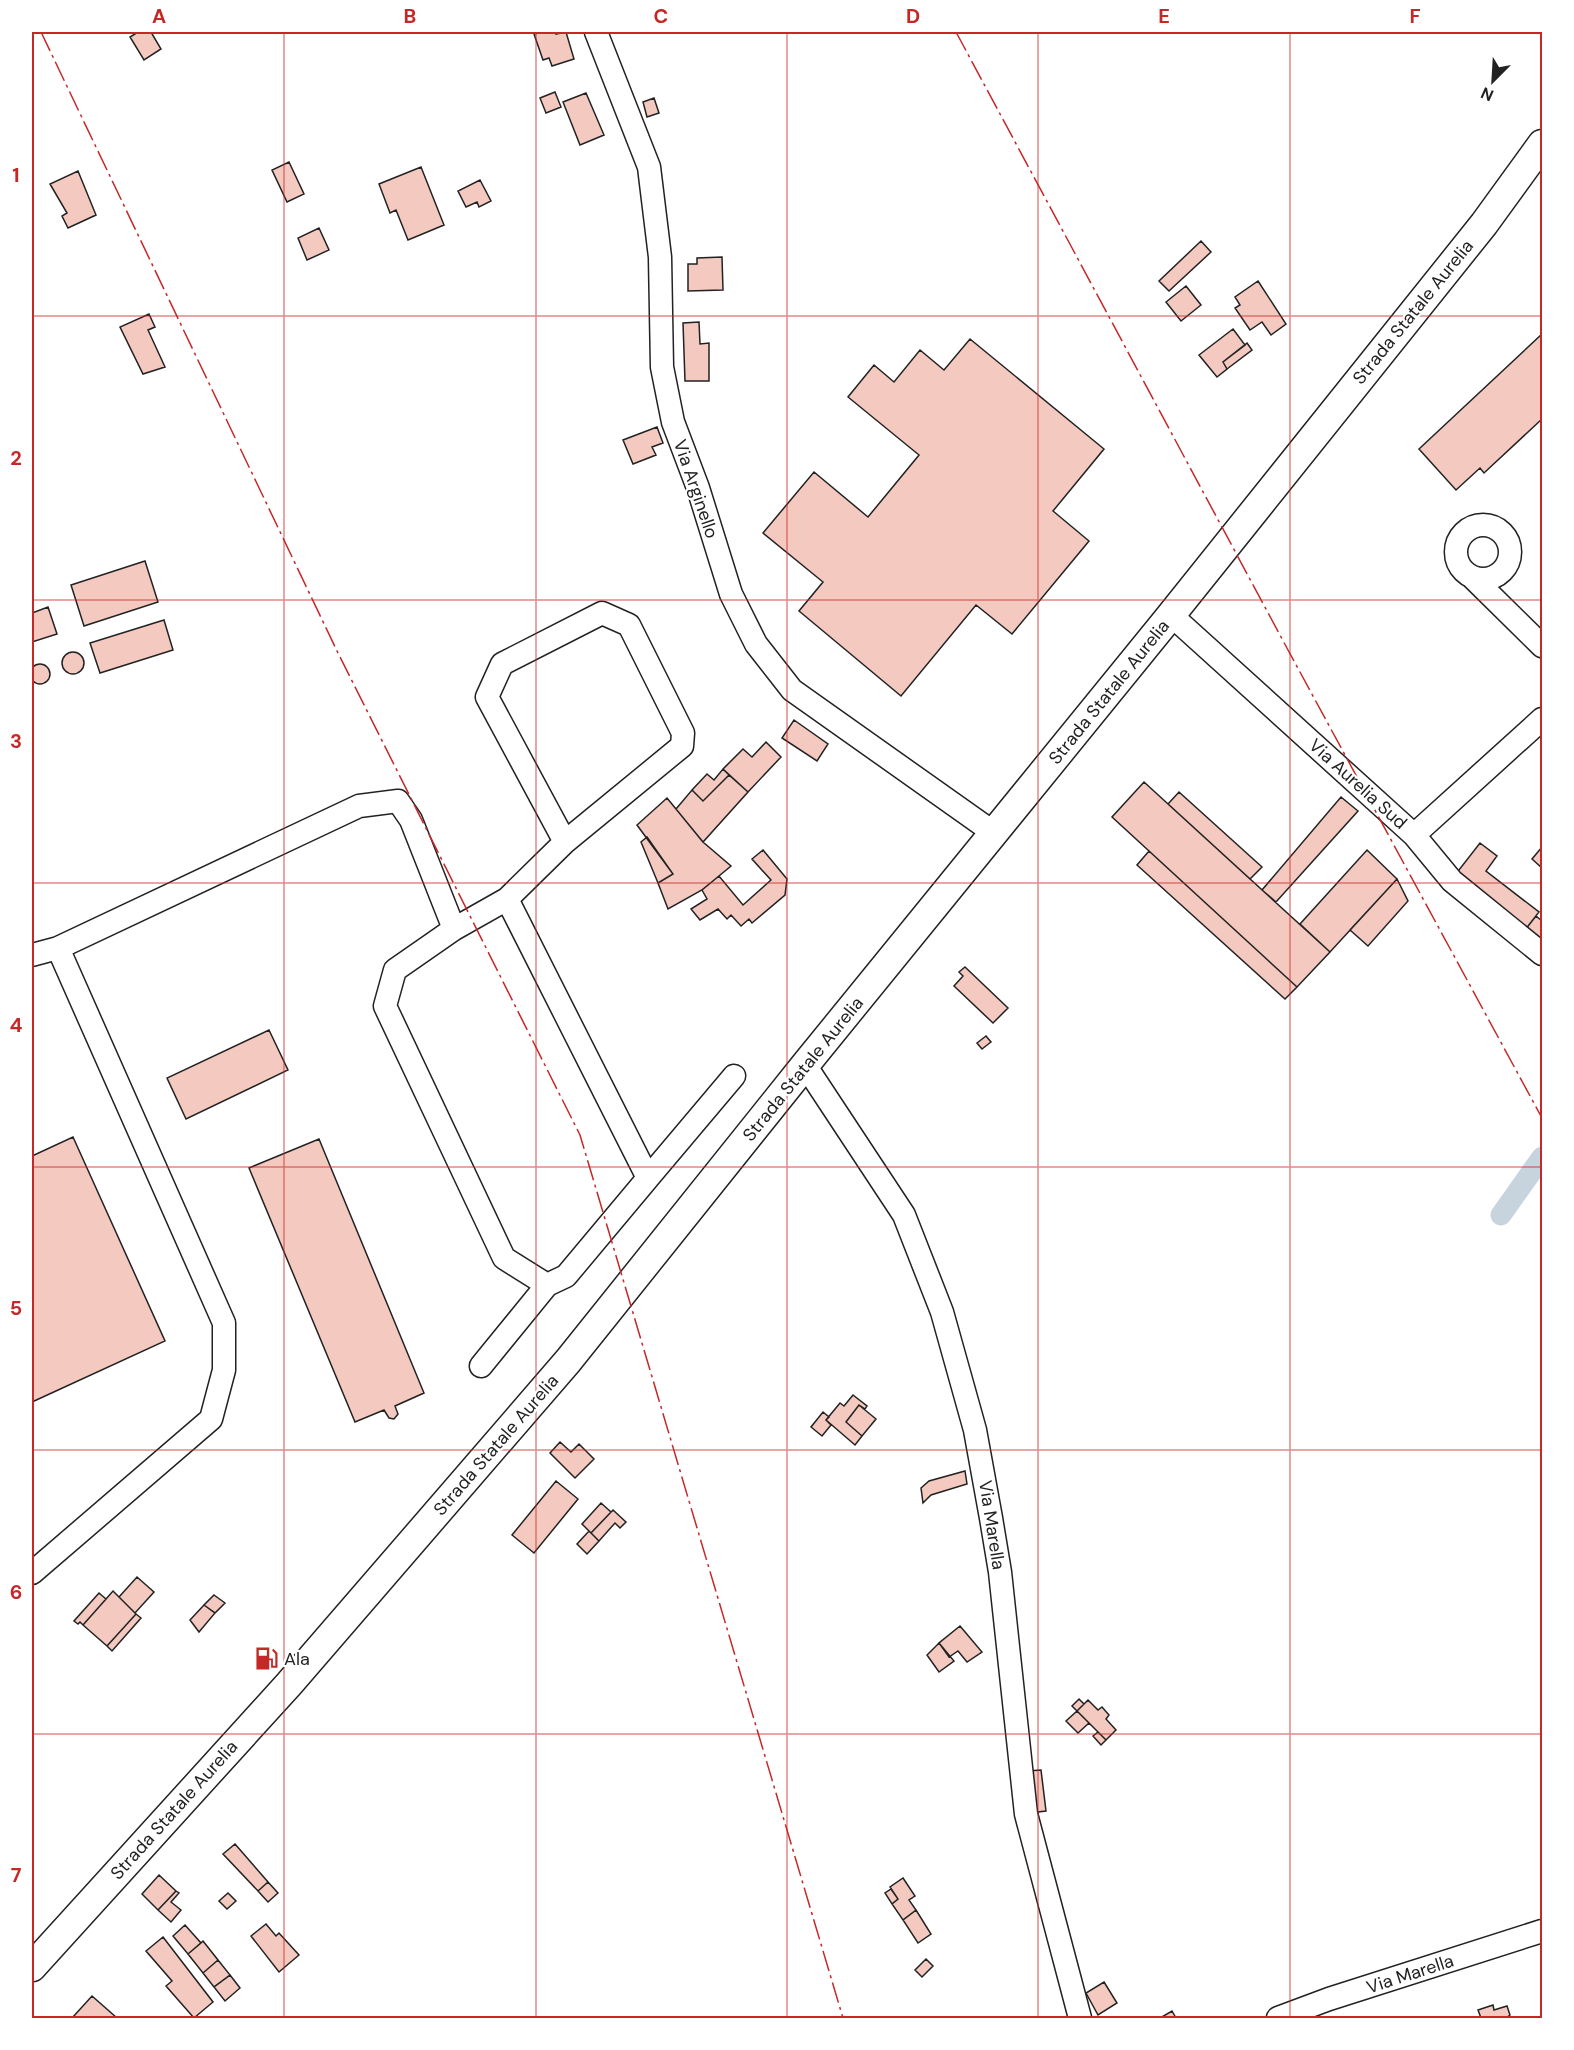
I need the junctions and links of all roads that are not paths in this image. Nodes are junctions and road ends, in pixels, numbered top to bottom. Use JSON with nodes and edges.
{"nodes":[{"id":1,"x":596,"y":32,"type":"edge"},
{"id":2,"x":1542,"y":144,"type":"edge"},
{"id":3,"x":1472,"y":576,"type":"dead end"},
{"id":4,"x":1171,"y":615,"type":"junction"},
{"id":5,"x":1542,"y":646,"type":"edge"},
{"id":6,"x":1542,"y":719,"type":"edge"},
{"id":7,"x":994,"y":833,"type":"junction"},
{"id":8,"x":1414,"y":835,"type":"junction"},
{"id":9,"x":565,"y":842,"type":"junction"},
{"id":10,"x":507,"y":899,"type":"junction"},
{"id":11,"x":454,"y":929,"type":"junction"},
{"id":12,"x":58,"y":948,"type":"junction"},
{"id":13,"x":1542,"y":954,"type":"edge"},
{"id":14,"x":32,"y":955,"type":"edge"},
{"id":15,"x":805,"y":1065,"type":"junction"},
{"id":16,"x":734,"y":1076,"type":"dead end"},
{"id":17,"x":648,"y":1178,"type":"junction"},
{"id":18,"x":548,"y":1285,"type":"junction"},
{"id":19,"x":481,"y":1366,"type":"dead end"},
{"id":20,"x":32,"y":1573,"type":"edge"},
{"id":21,"x":1542,"y":1931,"type":"edge"},
{"id":22,"x":32,"y":1967,"type":"edge"},
{"id":23,"x":1080,"y":2019,"type":"edge"},
{"id":24,"x":1278,"y":2019,"type":"edge"}],
"edges":[{"from":1,"to":7,"type":"street","name":"Via Arginello"},
{"from":2,"to":4,"type":"main road","name":"Strada Statale Aurelia"},
{"from":3,"to":5,"type":"street"},
{"from":4,"to":7,"type":"main road","name":"Strada Statale Aurelia"},
{"from":4,"to":8,"type":"street","name":"Via Aurelia Sud"},
{"from":6,"to":8,"type":"street"},
{"from":7,"to":15,"type":"main road","name":"Strada Statale Aurelia"},
{"from":8,"to":13,"type":"street","name":"Via Aurelia Sud"},
{"from":9,"to":9,"type":"street"},
{"from":9,"to":10,"type":"street"},
{"from":10,"to":11,"type":"street"},
{"from":10,"to":17,"type":"street"},
{"from":11,"to":12,"type":"street"},
{"from":11,"to":18,"type":"street"},
{"from":12,"to":14,"type":"street"},
{"from":12,"to":20,"type":"street"},
{"from":15,"to":22,"type":"main road","name":"Strada Statale Aurelia"},
{"from":15,"to":23,"type":"street","name":"Via Marella"},
{"from":16,"to":17,"type":"street"},
{"from":17,"to":18,"type":"street"},
{"from":18,"to":19,"type":"street"},
{"from":21,"to":24,"type":"street","name":"Via Marella"}]}
